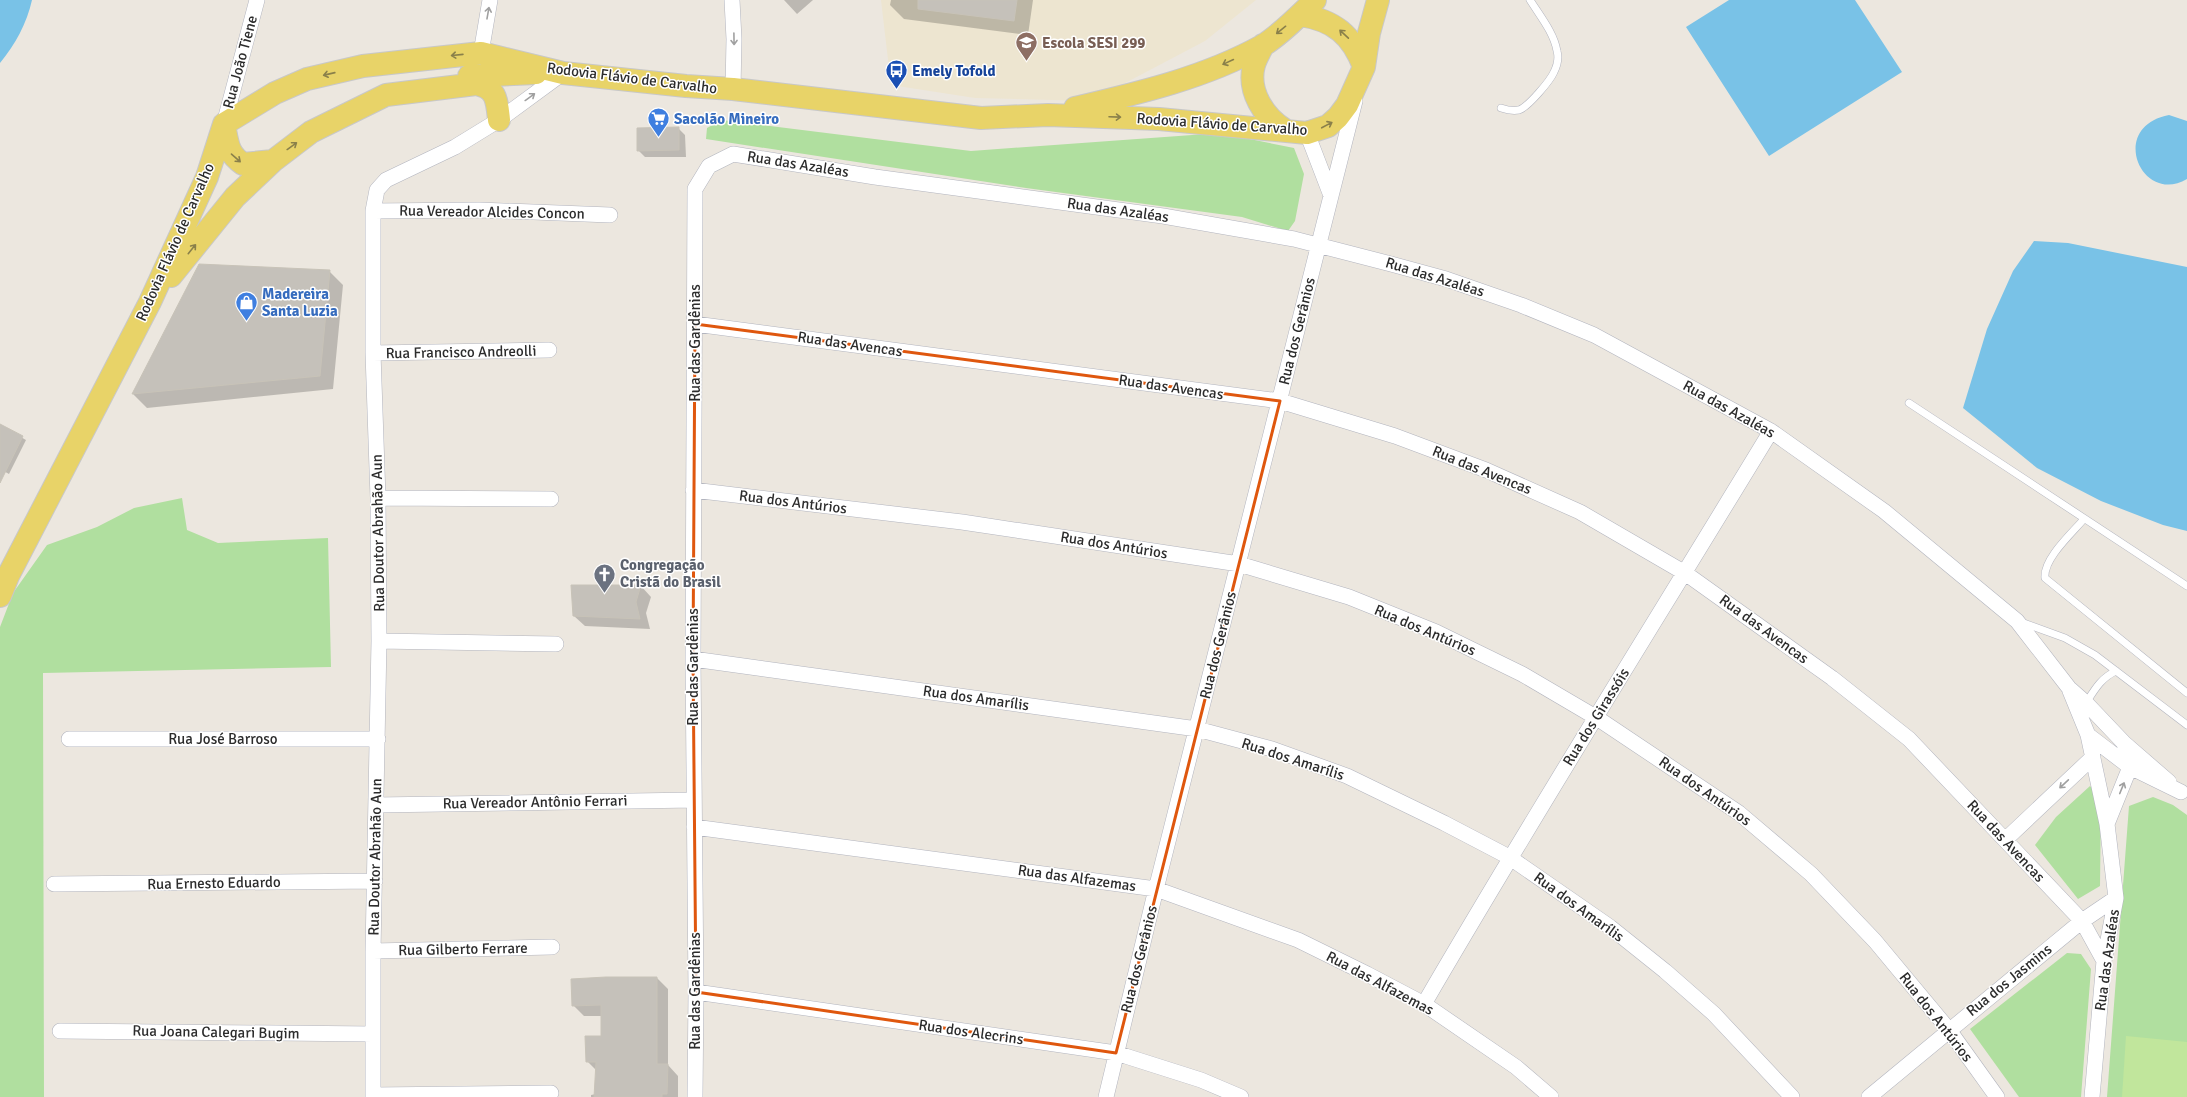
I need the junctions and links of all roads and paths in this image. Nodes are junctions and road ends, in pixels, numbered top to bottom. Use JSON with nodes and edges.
{"nodes":[{"id":1,"x":257,"y":0,"type":"edge"},
{"id":2,"x":490,"y":0,"type":"edge"},
{"id":3,"x":732,"y":0,"type":"edge"},
{"id":4,"x":1378,"y":0,"type":"edge"},
{"id":5,"x":1530,"y":0,"type":"edge"},
{"id":6,"x":1308,"y":8,"type":"edge"},
{"id":7,"x":1263,"y":45,"type":"junction"},
{"id":8,"x":481,"y":53,"type":"junction"},
{"id":9,"x":1364,"y":67,"type":"junction"},
{"id":10,"x":564,"y":73,"type":"junction"},
{"id":11,"x":475,"y":76,"type":"junction"},
{"id":12,"x":733,"y":89,"type":"junction"},
{"id":13,"x":386,"y":94,"type":"junction"},
{"id":14,"x":1501,"y":108,"type":"dead end"},
{"id":15,"x":1048,"y":115,"type":"junction"},
{"id":16,"x":499,"y":120,"type":"junction"},
{"id":17,"x":224,"y":124,"type":"junction"},
{"id":18,"x":1285,"y":130,"type":"junction"},
{"id":19,"x":1307,"y":133,"type":"junction"},
{"id":20,"x":272,"y":161,"type":"junction"},
{"id":21,"x":695,"y":189,"type":"joint"},
{"id":22,"x":1330,"y":193,"type":"junction"},
{"id":23,"x":373,"y":211,"type":"junction"},
{"id":24,"x":610,"y":215,"type":"dead end"},
{"id":25,"x":1319,"y":245,"type":"junction"},
{"id":26,"x":150,"y":302,"type":"junction"},
{"id":27,"x":695,"y":324,"type":"junction"},
{"id":28,"x":549,"y":350,"type":"dead end"},
{"id":29,"x":373,"y":353,"type":"junction"},
{"id":30,"x":1280,"y":401,"type":"junction"},
{"id":31,"x":1909,"y":404,"type":"dead end"},
{"id":32,"x":1771,"y":431,"type":"junction"},
{"id":33,"x":693,"y":490,"type":"junction"},
{"id":34,"x":378,"y":498,"type":"junction"},
{"id":35,"x":551,"y":499,"type":"dead end"},
{"id":36,"x":2084,"y":519,"type":"junction"},
{"id":37,"x":1239,"y":564,"type":"junction"},
{"id":38,"x":1685,"y":573,"type":"junction"},
{"id":39,"x":2187,"y":586,"type":"edge"},
{"id":40,"x":0,"y":596,"type":"edge"},
{"id":41,"x":2017,"y":621,"type":"junction"},
{"id":42,"x":380,"y":641,"type":"junction"},
{"id":43,"x":556,"y":644,"type":"dead end"},
{"id":44,"x":692,"y":659,"type":"junction"},
{"id":45,"x":2116,"y":671,"type":"junction"},
{"id":46,"x":2069,"y":688,"type":"junction"},
{"id":47,"x":2187,"y":693,"type":"edge"},
{"id":48,"x":2086,"y":703,"type":"junction"},
{"id":49,"x":1597,"y":718,"type":"junction"},
{"id":50,"x":2187,"y":725,"type":"edge"},
{"id":51,"x":1197,"y":729,"type":"junction"},
{"id":52,"x":2088,"y":735,"type":"junction"},
{"id":53,"x":69,"y":739,"type":"dead end"},
{"id":54,"x":378,"y":739,"type":"junction"},
{"id":55,"x":2124,"y":743,"type":"junction"},
{"id":56,"x":2093,"y":758,"type":"junction"},
{"id":57,"x":2130,"y":767,"type":"junction"},
{"id":58,"x":2184,"y":794,"type":"edge"},
{"id":59,"x":694,"y":800,"type":"junction"},
{"id":60,"x":376,"y":804,"type":"junction"},
{"id":61,"x":2107,"y":824,"type":"junction"},
{"id":62,"x":694,"y":826,"type":"junction"},
{"id":63,"x":2005,"y":840,"type":"junction"},
{"id":64,"x":1509,"y":857,"type":"junction"},
{"id":65,"x":375,"y":881,"type":"junction"},
{"id":66,"x":54,"y":884,"type":"dead end"},
{"id":67,"x":1156,"y":889,"type":"junction"},
{"id":68,"x":2116,"y":898,"type":"junction"},
{"id":69,"x":2082,"y":921,"type":"junction"},
{"id":70,"x":552,"y":947,"type":"dead end"},
{"id":71,"x":373,"y":951,"type":"junction"},
{"id":72,"x":2104,"y":962,"type":"junction"},
{"id":73,"x":696,"y":992,"type":"junction"},
{"id":74,"x":1424,"y":1004,"type":"junction"},
{"id":75,"x":1949,"y":1030,"type":"junction"},
{"id":76,"x":60,"y":1031,"type":"dead end"},
{"id":77,"x":373,"y":1034,"type":"junction"},
{"id":78,"x":1116,"y":1053,"type":"junction"},
{"id":79,"x":551,"y":1093,"type":"dead end"},
{"id":80,"x":373,"y":1096,"type":"edge"},
{"id":81,"x":695,"y":1097,"type":"edge"},
{"id":82,"x":1106,"y":1097,"type":"edge"},
{"id":83,"x":1241,"y":1097,"type":"edge"},
{"id":84,"x":1551,"y":1097,"type":"edge"},
{"id":85,"x":1792,"y":1097,"type":"edge"},
{"id":86,"x":1868,"y":1097,"type":"edge"},
{"id":87,"x":1997,"y":1097,"type":"edge"},
{"id":88,"x":2092,"y":1097,"type":"edge"}],
"edges":[{"from":1,"to":17,"type":"street","name":"Rua João Tiene"},
{"from":8,"to":2,"type":"street","one_way":true},
{"from":3,"to":12,"type":"street","one_way":true},
{"from":4,"to":9,"type":"main road","name":"Rodovia Flávio de Carvalho"},
{"from":5,"to":14,"type":"lane"},
{"from":6,"to":7,"type":"main road","name":"Rodovia Flávio de Carvalho","one_way":true},
{"from":9,"to":6,"type":"main road","one_way":true},
{"from":7,"to":15,"type":"main road","name":"Rodovia Flávio de Carvalho","one_way":true},
{"from":7,"to":18,"type":"main road"},
{"from":8,"to":10,"type":"main road","name":"Rodovia Flávio de Carvalho"},
{"from":8,"to":11,"type":"main road"},
{"from":8,"to":17,"type":"main road","name":"Rodovia Flávio de Carvalho","one_way":true},
{"from":19,"to":9,"type":"main road","name":"Rodovia Flávio de Carvalho","one_way":true},
{"from":9,"to":22,"type":"street","name":"Rua dos Gerânios"},
{"from":10,"to":11,"type":"main road"},
{"from":10,"to":12,"type":"main road","name":"Rodovia Flávio de Carvalho"},
{"from":16,"to":10,"type":"street","name":"Rua Doutor Abrahão Aun","one_way":true},
{"from":11,"to":13,"type":"main road"},
{"from":12,"to":15,"type":"main road","name":"Rodovia Flávio de Carvalho"},
{"from":13,"to":16,"type":"main road"},
{"from":20,"to":13,"type":"main road","one_way":true},
{"from":15,"to":18,"type":"main road","name":"Rodovia Flávio de Carvalho","one_way":true},
{"from":16,"to":23,"type":"street","name":"Rua Doutor Abrahão Aun"},
{"from":17,"to":20,"type":"main road","one_way":true},
{"from":17,"to":26,"type":"main road","name":"Rodovia Flávio de Carvalho"},
{"from":18,"to":19,"type":"main road","name":"Rodovia Flávio de Carvalho"},
{"from":19,"to":22,"type":"street"},
{"from":26,"to":20,"type":"main road","one_way":true},
{"from":21,"to":25,"type":"street","name":"Rua das Azaléas"},
{"from":21,"to":27,"type":"street","name":"Rua das Gardênias"},
{"from":22,"to":25,"type":"street","name":"Rua dos Gerânios"},
{"from":23,"to":24,"type":"street","name":"Rua Vereador Alcides Concon"},
{"from":23,"to":29,"type":"street","name":"Rua Doutor Abrahão Aun"},
{"from":25,"to":30,"type":"street","name":"Rua dos Gerânios"},
{"from":25,"to":32,"type":"street","name":"Rua das Azaléas"},
{"from":26,"to":40,"type":"main road","name":"Rodovia Flávio de Carvalho"},
{"from":27,"to":30,"type":"street","name":"Rua das Avencas"},
{"from":27,"to":33,"type":"street","name":"Rua das Gardênias"},
{"from":28,"to":29,"type":"street","name":"Rua Francisco Andreolli"},
{"from":29,"to":34,"type":"street","name":"Rua Doutor Abrahão Aun"},
{"from":30,"to":37,"type":"street","name":"Rua dos Gerânios"},
{"from":30,"to":38,"type":"street","name":"Rua das Avencas"},
{"from":31,"to":36,"type":"lane"},
{"from":32,"to":38,"type":"street","name":"Rua dos Girassóis"},
{"from":32,"to":41,"type":"street","name":"Rua das Azaléas"},
{"from":33,"to":37,"type":"street","name":"Rua dos Antúrios"},
{"from":33,"to":44,"type":"street","name":"Rua das Gardênias"},
{"from":34,"to":35,"type":"street"},
{"from":34,"to":42,"type":"street","name":"Rua Doutor Abrahão Aun"},
{"from":36,"to":39,"type":"lane"},
{"from":36,"to":47,"type":"lane"},
{"from":37,"to":49,"type":"street","name":"Rua dos Antúrios"},
{"from":37,"to":51,"type":"street","name":"Rua dos Gerânios"},
{"from":38,"to":49,"type":"street","name":"Rua dos Girassóis"},
{"from":38,"to":63,"type":"street","name":"Rua das Avencas"},
{"from":41,"to":45,"type":"lane"},
{"from":41,"to":46,"type":"street","name":"Rua das Azaléas"},
{"from":42,"to":43,"type":"street"},
{"from":42,"to":54,"type":"street","name":"Rua Doutor Abrahão Aun"},
{"from":44,"to":51,"type":"street","name":"Rua dos Amarílis"},
{"from":44,"to":59,"type":"street","name":"Rua das Gardênias"},
{"from":45,"to":48,"type":"lane"},
{"from":45,"to":50,"type":"lane"},
{"from":46,"to":48,"type":"street","name":"Rua das Azaléas"},
{"from":46,"to":52,"type":"street","name":"Rua das Azaléas"},
{"from":48,"to":55,"type":"street","name":"Rua das Azaléas"},
{"from":49,"to":64,"type":"street","name":"Rua dos Girassóis"},
{"from":49,"to":75,"type":"street","name":"Rua dos Antúrios"},
{"from":51,"to":64,"type":"street","name":"Rua dos Amarílis"},
{"from":51,"to":67,"type":"street","name":"Rua dos Gerânios"},
{"from":52,"to":56,"type":"street","name":"Rua das Azaléas"},
{"from":52,"to":57,"type":"street"},
{"from":53,"to":54,"type":"street","name":"Rua José Barroso"},
{"from":54,"to":60,"type":"street","name":"Rua Doutor Abrahão Aun"},
{"from":55,"to":57,"type":"street","name":"Rua das Azaléas"},
{"from":55,"to":58,"type":"street"},
{"from":56,"to":61,"type":"street","name":"Rua das Azaléas"},
{"from":56,"to":63,"type":"street","one_way":true},
{"from":57,"to":58,"type":"street"},
{"from":61,"to":57,"type":"street","name":"Rua das Azaléas","one_way":true},
{"from":59,"to":60,"type":"street","name":"Rua Vereador Antônio Ferrari"},
{"from":59,"to":62,"type":"street","name":"Rua das Gardênias"},
{"from":60,"to":65,"type":"street","name":"Rua Doutor Abrahão Aun"},
{"from":61,"to":68,"type":"street","name":"Rua das Azaléas"},
{"from":62,"to":67,"type":"street","name":"Rua das Alfazemas"},
{"from":62,"to":73,"type":"street","name":"Rua das Gardênias"},
{"from":63,"to":69,"type":"street","name":"Rua das Avencas"},
{"from":64,"to":74,"type":"street","name":"Rua dos Girassóis"},
{"from":64,"to":85,"type":"street","name":"Rua dos Amarílis"},
{"from":65,"to":66,"type":"street","name":"Rua Ernesto Eduardo"},
{"from":65,"to":71,"type":"street","name":"Rua Doutor Abrahão Aun"},
{"from":67,"to":74,"type":"street","name":"Rua das Alfazemas"},
{"from":67,"to":78,"type":"street","name":"Rua dos Gerânios"},
{"from":68,"to":69,"type":"street","name":"Rua dos Jasmins"},
{"from":68,"to":72,"type":"street","name":"Rua das Azaléas"},
{"from":69,"to":72,"type":"street","name":"Rua das Avencas"},
{"from":69,"to":75,"type":"street","name":"Rua dos Jasmins"},
{"from":70,"to":71,"type":"street","name":"Rua Gilberto Ferrare"},
{"from":71,"to":77,"type":"street","name":"Rua Doutor Abrahão Aun"},
{"from":72,"to":88,"type":"street","name":"Rua das Azaléas"},
{"from":73,"to":78,"type":"street","name":"Rua dos Alecrins"},
{"from":73,"to":81,"type":"street","name":"Rua das Gardênias"},
{"from":74,"to":84,"type":"street","name":"Rua das Alfazemas"},
{"from":75,"to":86,"type":"street","name":"Rua dos Jasmins"},
{"from":75,"to":87,"type":"street","name":"Rua dos Antúrios"},
{"from":76,"to":77,"type":"street","name":"Rua Joana Calegari Bugim"},
{"from":77,"to":80,"type":"street","name":"Rua Doutor Abrahão Aun"},
{"from":78,"to":82,"type":"street","name":"Rua dos Gerânios"},
{"from":78,"to":83,"type":"street","name":"Rua dos Alecrins"},
{"from":79,"to":80,"type":"street"}]}
